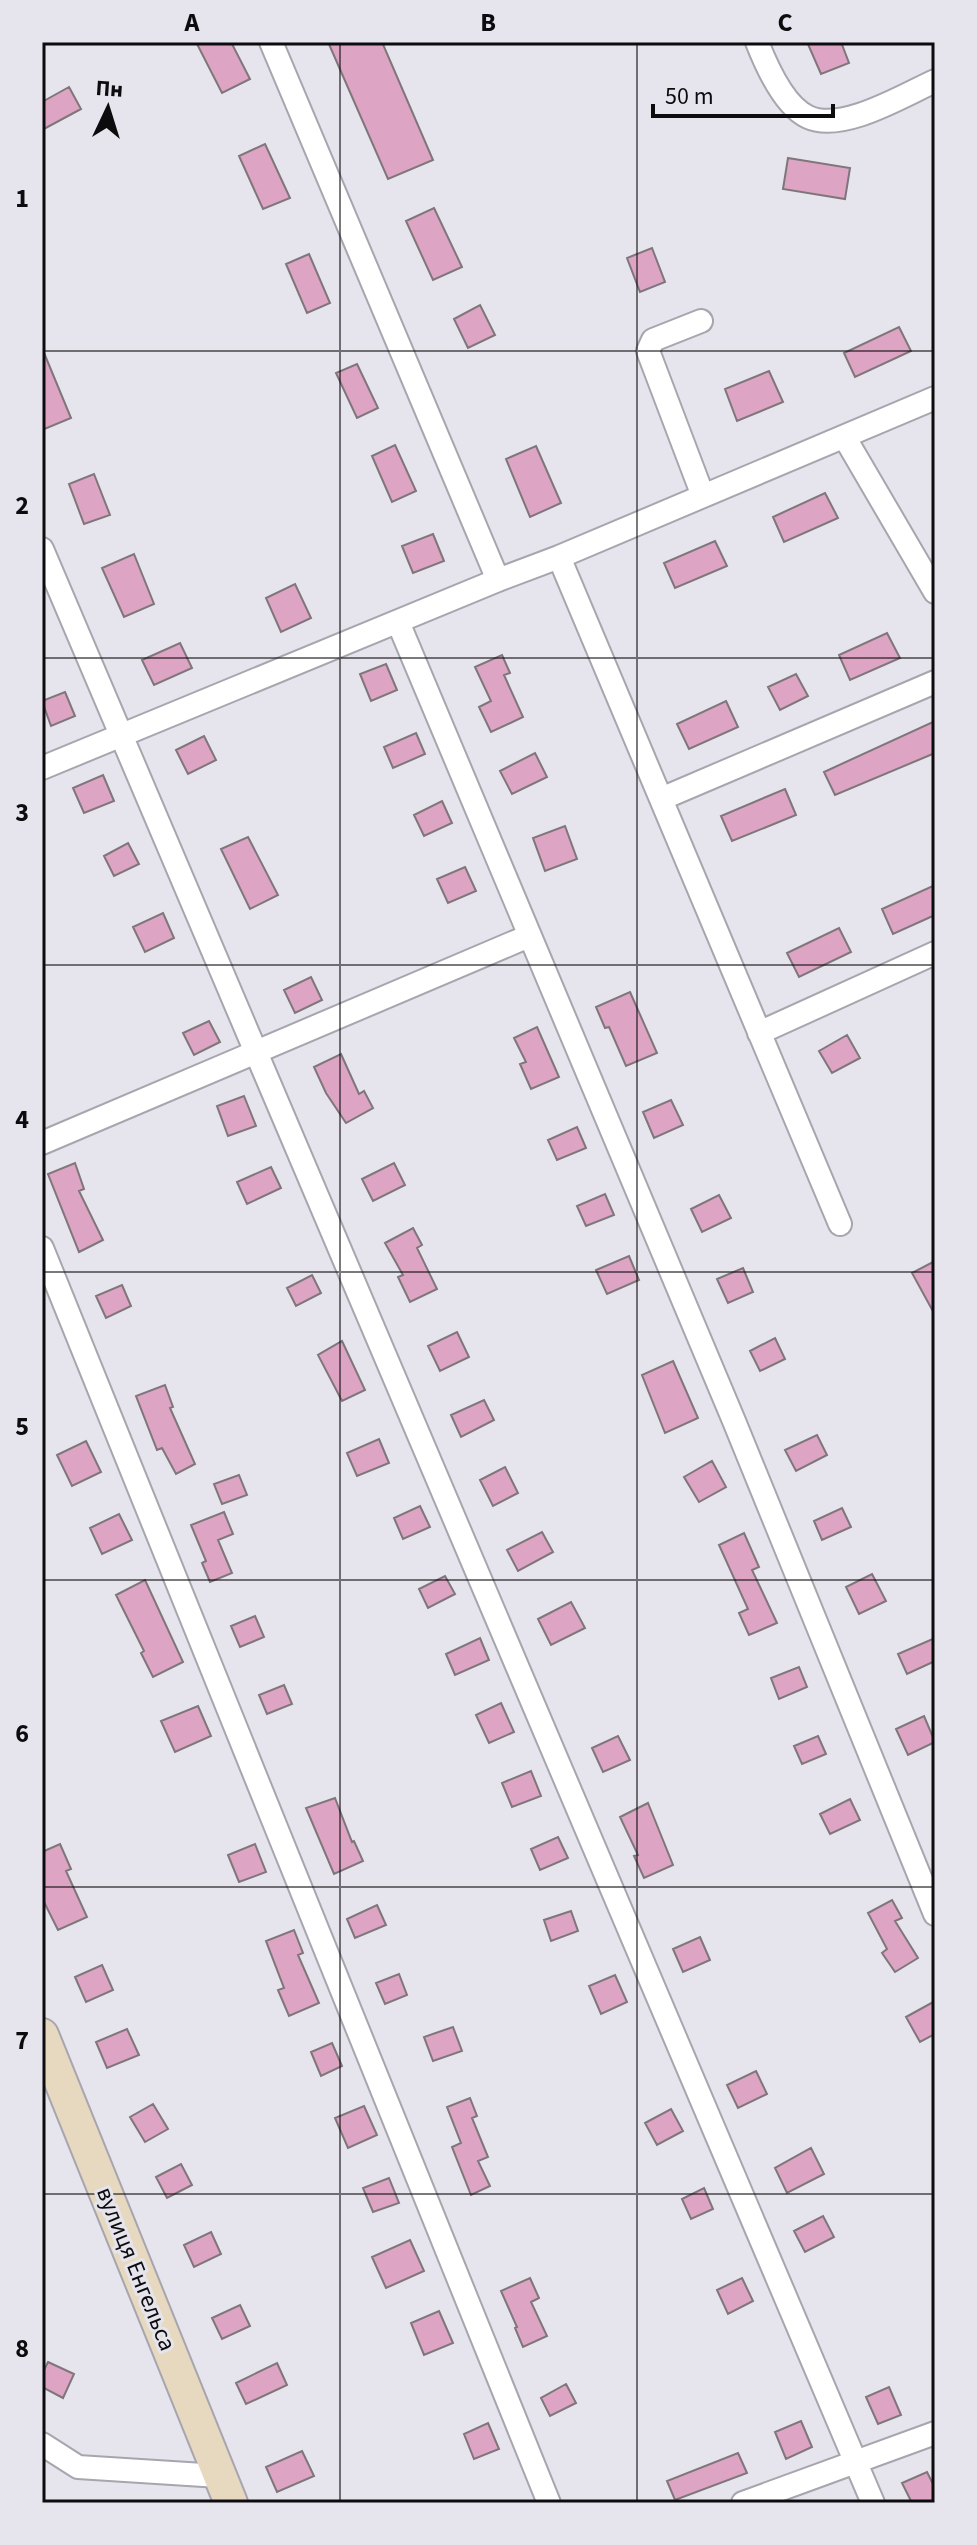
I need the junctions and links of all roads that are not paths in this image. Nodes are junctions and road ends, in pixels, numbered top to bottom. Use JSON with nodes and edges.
{"nodes":[{"id":1,"x":271,"y":42,"type":"edge"},
{"id":2,"x":757,"y":42,"type":"edge"},
{"id":3,"x":935,"y":81,"type":"edge"},
{"id":4,"x":701,"y":321,"type":"dead end"},
{"id":5,"x":935,"y":398,"type":"edge"},
{"id":6,"x":845,"y":438,"type":"junction"},
{"id":7,"x":703,"y":496,"type":"junction"},
{"id":8,"x":42,"y":549,"type":"edge"},
{"id":9,"x":559,"y":557,"type":"junction"},
{"id":10,"x":498,"y":580,"type":"junction"},
{"id":11,"x":935,"y":592,"type":"edge"},
{"id":12,"x":398,"y":622,"type":"junction"},
{"id":13,"x":935,"y":682,"type":"edge"},
{"id":14,"x":121,"y":734,"type":"junction"},
{"id":15,"x":42,"y":768,"type":"edge"},
{"id":16,"x":661,"y":799,"type":"junction"},
{"id":17,"x":529,"y":936,"type":"junction"},
{"id":18,"x":935,"y":953,"type":"edge"},
{"id":19,"x":759,"y":1033,"type":"junction"},
{"id":20,"x":258,"y":1053,"type":"junction"},
{"id":21,"x":42,"y":1143,"type":"edge"},
{"id":22,"x":840,"y":1224,"type":"dead end"},
{"id":23,"x":42,"y":1248,"type":"edge"},
{"id":24,"x":935,"y":1914,"type":"edge"},
{"id":25,"x":42,"y":2035,"type":"edge"},
{"id":26,"x":935,"y":2433,"type":"edge"},
{"id":27,"x":42,"y":2444,"type":"edge"},
{"id":28,"x":856,"y":2462,"type":"junction"},
{"id":29,"x":225,"y":2490,"type":"edge"},
{"id":30,"x":549,"y":2503,"type":"edge"},
{"id":31,"x":743,"y":2503,"type":"edge"},
{"id":32,"x":873,"y":2503,"type":"edge"}],
"edges":[{"from":1,"to":10,"type":"street"},
{"from":2,"to":3,"type":"street"},
{"from":4,"to":7,"type":"street"},
{"from":5,"to":6,"type":"street"},
{"from":6,"to":7,"type":"street"},
{"from":6,"to":11,"type":"street"},
{"from":7,"to":9,"type":"street"},
{"from":8,"to":14,"type":"street"},
{"from":9,"to":10,"type":"street"},
{"from":9,"to":16,"type":"street"},
{"from":10,"to":12,"type":"street"},
{"from":12,"to":14,"type":"street"},
{"from":12,"to":17,"type":"street"},
{"from":13,"to":16,"type":"street"},
{"from":14,"to":15,"type":"street"},
{"from":14,"to":20,"type":"street"},
{"from":16,"to":19,"type":"street"},
{"from":17,"to":20,"type":"street"},
{"from":17,"to":24,"type":"street"},
{"from":18,"to":19,"type":"street"},
{"from":19,"to":22,"type":"street"},
{"from":20,"to":21,"type":"street"},
{"from":20,"to":28,"type":"street"},
{"from":23,"to":30,"type":"street"},
{"from":25,"to":29,"type":"street","name":"вулиця Енгельса"},
{"from":26,"to":28,"type":"street"},
{"from":27,"to":29,"type":"street"},
{"from":28,"to":31,"type":"street"},
{"from":28,"to":32,"type":"street"}]}
